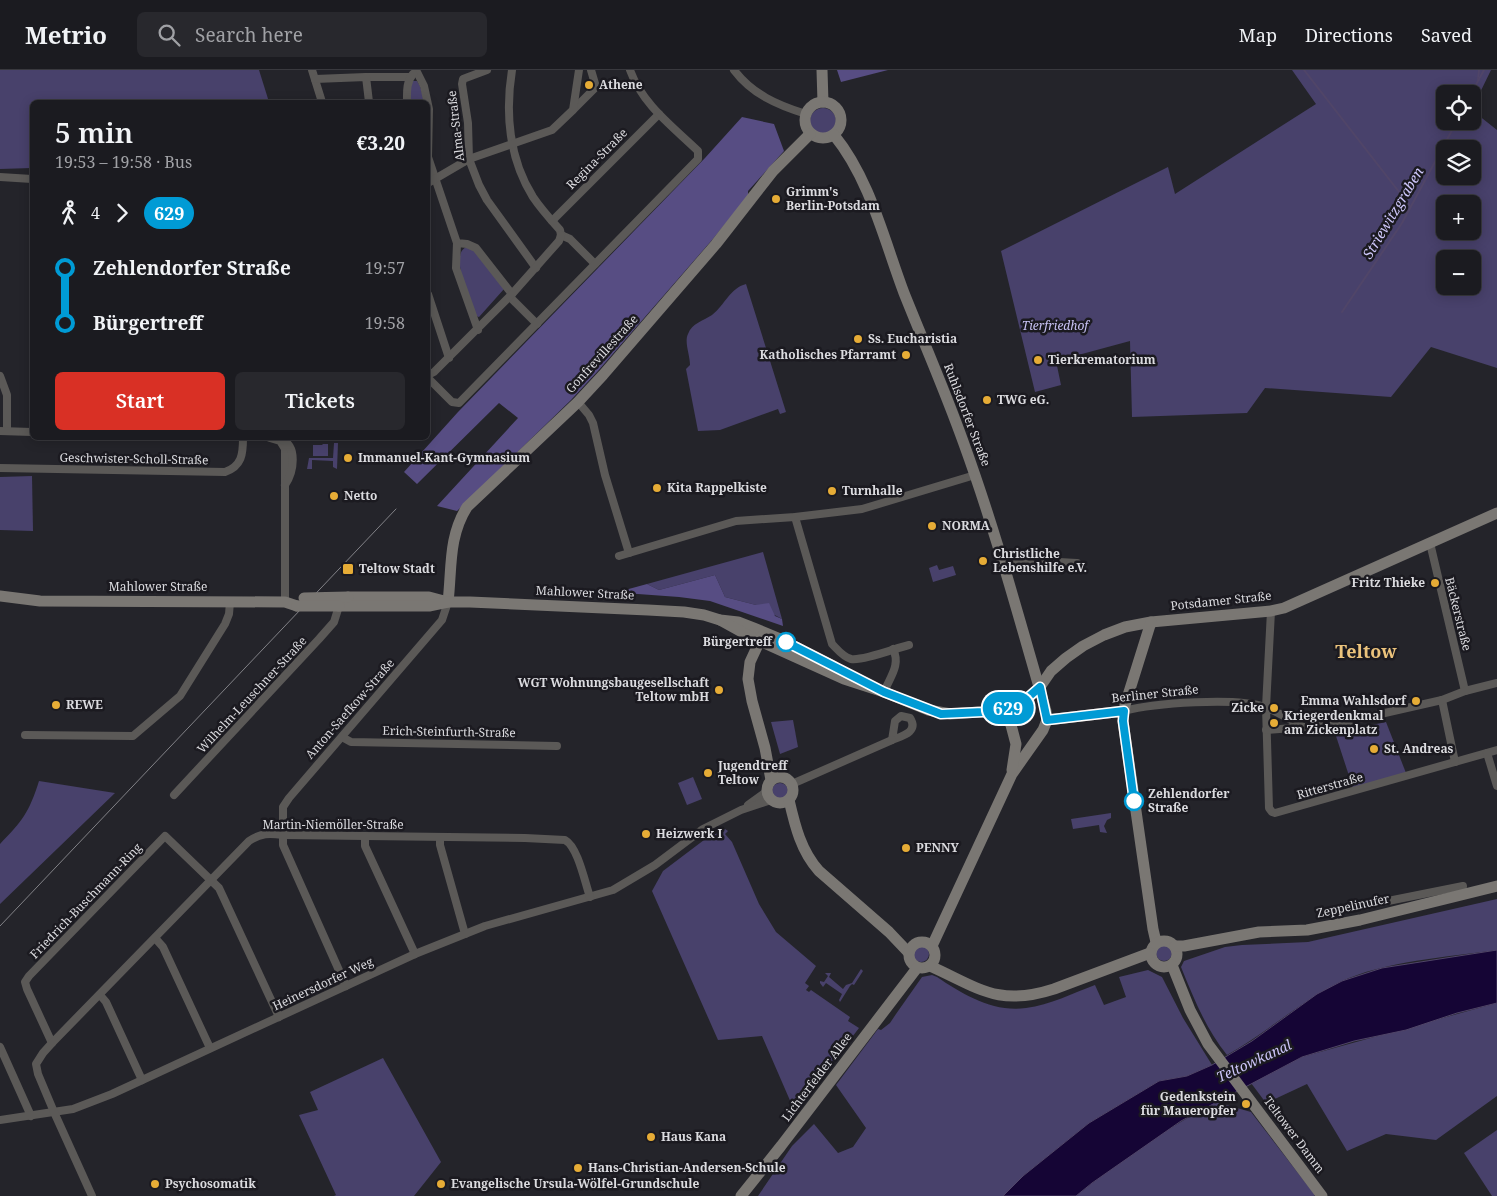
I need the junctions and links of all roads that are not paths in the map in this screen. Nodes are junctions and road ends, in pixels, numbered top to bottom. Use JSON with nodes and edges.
{"nodes":[{"id":1,"x":312,"y":70,"type":"edge"},
{"id":2,"x":488,"y":70,"type":"edge"},
{"id":3,"x":512,"y":70,"type":"edge"},
{"id":4,"x":579,"y":70,"type":"edge"},
{"id":5,"x":591,"y":70,"type":"edge"},
{"id":6,"x":630,"y":70,"type":"edge"},
{"id":7,"x":734,"y":70,"type":"edge"},
{"id":8,"x":822,"y":70,"type":"edge"},
{"id":9,"x":414,"y":73,"type":"edge"},
{"id":10,"x":366,"y":77,"type":"junction"},
{"id":11,"x":315,"y":79,"type":"junction"},
{"id":12,"x":321,"y":100,"type":"edge"},
{"id":13,"x":369,"y":100,"type":"edge"},
{"id":14,"x":407,"y":100,"type":"edge"},
{"id":15,"x":427,"y":100,"type":"edge"},
{"id":16,"x":823,"y":102,"type":"junction"},
{"id":17,"x":573,"y":110,"type":"junction"},
{"id":18,"x":659,"y":114,"type":"junction"},
{"id":19,"x":806,"y":114,"type":"junction"},
{"id":20,"x":810,"y":134,"type":"junction"},
{"id":21,"x":834,"y":135,"type":"junction"},
{"id":22,"x":512,"y":144,"type":"junction"},
{"id":23,"x":469,"y":159,"type":"junction"},
{"id":24,"x":430,"y":163,"type":"edge"},
{"id":25,"x":0,"y":177,"type":"edge"},
{"id":26,"x":435,"y":178,"type":"junction"},
{"id":27,"x":30,"y":179,"type":"edge"},
{"id":28,"x":430,"y":182,"type":"edge"},
{"id":29,"x":552,"y":221,"type":"junction"},
{"id":30,"x":561,"y":235,"type":"junction"},
{"id":31,"x":457,"y":243,"type":"junction"},
{"id":32,"x":596,"y":264,"type":"junction"},
{"id":33,"x":536,"y":268,"type":"junction"},
{"id":34,"x":511,"y":296,"type":"junction"},
{"id":35,"x":430,"y":300,"type":"edge"},
{"id":36,"x":537,"y":324,"type":"junction"},
{"id":37,"x":478,"y":330,"type":"junction"},
{"id":38,"x":448,"y":358,"type":"junction"},
{"id":39,"x":430,"y":375,"type":"edge"},
{"id":40,"x":0,"y":376,"type":"edge"},
{"id":41,"x":430,"y":379,"type":"edge"},
{"id":42,"x":578,"y":402,"type":"junction"},
{"id":43,"x":4,"y":431,"type":"edge"},
{"id":44,"x":30,"y":432,"type":"edge"},
{"id":45,"x":244,"y":440,"type":"edge"},
{"id":46,"x":277,"y":440,"type":"edge"},
{"id":47,"x":286,"y":440,"type":"edge"},
{"id":48,"x":0,"y":468,"type":"edge"},
{"id":49,"x":975,"y":475,"type":"junction"},
{"id":50,"x":285,"y":485,"type":"junction"},
{"id":51,"x":1497,"y":513,"type":"edge"},
{"id":52,"x":795,"y":517,"type":"junction"},
{"id":53,"x":1430,"y":543,"type":"junction"},
{"id":54,"x":629,"y":553,"type":"junction"},
{"id":55,"x":619,"y":556,"type":"dead end"},
{"id":56,"x":1077,"y":563,"type":"dead end"},
{"id":57,"x":1004,"y":565,"type":"junction"},
{"id":58,"x":0,"y":596,"type":"edge"},
{"id":59,"x":32,"y":600,"type":"junction"},
{"id":60,"x":230,"y":602,"type":"junction"},
{"id":61,"x":285,"y":602,"type":"junction"},
{"id":62,"x":301,"y":602,"type":"junction"},
{"id":63,"x":448,"y":602,"type":"junction"},
{"id":64,"x":0,"y":603,"type":"edge"},
{"id":65,"x":339,"y":606,"type":"junction"},
{"id":66,"x":1272,"y":611,"type":"junction"},
{"id":67,"x":1151,"y":622,"type":"junction"},
{"id":68,"x":761,"y":637,"type":"junction"},
{"id":69,"x":909,"y":644,"type":"dead end"},
{"id":70,"x":893,"y":649,"type":"junction"},
{"id":71,"x":1497,"y":683,"type":"edge"},
{"id":72,"x":1040,"y":687,"type":"junction"},
{"id":73,"x":1466,"y":691,"type":"junction"},
{"id":74,"x":884,"y":692,"type":"junction"},
{"id":75,"x":1442,"y":700,"type":"junction"},
{"id":76,"x":1266,"y":708,"type":"junction"},
{"id":77,"x":1003,"y":709,"type":"junction"},
{"id":78,"x":1124,"y":711,"type":"junction"},
{"id":79,"x":1047,"y":720,"type":"junction"},
{"id":80,"x":1304,"y":727,"type":"junction"},
{"id":81,"x":1266,"y":730,"type":"junction"},
{"id":82,"x":25,"y":735,"type":"dead end"},
{"id":83,"x":342,"y":737,"type":"junction"},
{"id":84,"x":892,"y":740,"type":"dead end"},
{"id":85,"x":557,"y":746,"type":"dead end"},
{"id":86,"x":1497,"y":750,"type":"edge"},
{"id":87,"x":1486,"y":753,"type":"junction"},
{"id":88,"x":1455,"y":762,"type":"junction"},
{"id":89,"x":1012,"y":774,"type":"junction"},
{"id":90,"x":775,"y":779,"type":"junction"},
{"id":91,"x":792,"y":784,"type":"junction"},
{"id":92,"x":1497,"y":786,"type":"edge"},
{"id":93,"x":174,"y":795,"type":"dead end"},
{"id":94,"x":776,"y":799,"type":"junction"},
{"id":95,"x":283,"y":835,"type":"junction"},
{"id":96,"x":365,"y":836,"type":"junction"},
{"id":97,"x":440,"y":837,"type":"junction"},
{"id":98,"x":211,"y":881,"type":"junction"},
{"id":99,"x":1462,"y":886,"type":"dead end"},
{"id":100,"x":1497,"y":886,"type":"edge"},
{"id":101,"x":590,"y":897,"type":"junction"},
{"id":102,"x":1353,"y":908,"type":"dead end"},
{"id":103,"x":465,"y":934,"type":"junction"},
{"id":104,"x":155,"y":938,"type":"junction"},
{"id":105,"x":920,"y":946,"type":"junction"},
{"id":106,"x":1168,"y":953,"type":"junction"},
{"id":107,"x":414,"y":954,"type":"junction"},
{"id":108,"x":1151,"y":957,"type":"junction"},
{"id":109,"x":932,"y":962,"type":"junction"},
{"id":110,"x":914,"y":966,"type":"junction"},
{"id":111,"x":346,"y":986,"type":"junction"},
{"id":112,"x":100,"y":995,"type":"junction"},
{"id":113,"x":279,"y":1017,"type":"junction"},
{"id":114,"x":52,"y":1043,"type":"junction"},
{"id":115,"x":0,"y":1047,"type":"edge"},
{"id":116,"x":210,"y":1048,"type":"junction"},
{"id":117,"x":142,"y":1080,"type":"junction"},
{"id":118,"x":54,"y":1112,"type":"junction"},
{"id":119,"x":31,"y":1116,"type":"junction"},
{"id":120,"x":0,"y":1120,"type":"edge"},
{"id":121,"x":758,"y":1176,"type":"junction"},
{"id":122,"x":92,"y":1196,"type":"edge"},
{"id":123,"x":742,"y":1196,"type":"edge"},
{"id":124,"x":747,"y":1196,"type":"edge"},
{"id":125,"x":1322,"y":1196,"type":"edge"}],
"edges":[{"from":1,"to":11,"type":"street"},
{"from":2,"to":23,"type":"street","name":"Alma-Straße"},
{"from":3,"to":22,"type":"street"},
{"from":4,"to":17,"type":"street"},
{"from":5,"to":17,"type":"street"},
{"from":6,"to":18,"type":"street"},
{"from":7,"to":19,"type":"street"},
{"from":8,"to":16,"type":"main road"},
{"from":9,"to":10,"type":"street"},
{"from":9,"to":14,"type":"street"},
{"from":9,"to":15,"type":"street"},
{"from":10,"to":11,"type":"street"},
{"from":10,"to":13,"type":"street"},
{"from":11,"to":12,"type":"street"},
{"from":16,"to":19,"type":"main road"},
{"from":16,"to":21,"type":"main road"},
{"from":17,"to":22,"type":"street"},
{"from":18,"to":29,"type":"street","name":"Regina-Straße"},
{"from":18,"to":32,"type":"street"},
{"from":19,"to":20,"type":"main road"},
{"from":20,"to":21,"type":"main road"},
{"from":20,"to":42,"type":"main road","name":"Gonfrevillestraße"},
{"from":21,"to":49,"type":"main road","name":"Ruhlsdorfer Straße"},
{"from":22,"to":23,"type":"street"},
{"from":22,"to":29,"type":"street"},
{"from":23,"to":26,"type":"street"},
{"from":23,"to":33,"type":"street","name":"Alma-Straße"},
{"from":24,"to":26,"type":"street"},
{"from":25,"to":27,"type":"street"},
{"from":26,"to":28,"type":"street"},
{"from":26,"to":31,"type":"street"},
{"from":29,"to":30,"type":"street"},
{"from":30,"to":32,"type":"street"},
{"from":30,"to":33,"type":"street"},
{"from":31,"to":34,"type":"street"},
{"from":31,"to":37,"type":"street"},
{"from":32,"to":36,"type":"street"},
{"from":33,"to":34,"type":"street"},
{"from":34,"to":36,"type":"street"},
{"from":34,"to":37,"type":"street"},
{"from":35,"to":38,"type":"street"},
{"from":36,"to":41,"type":"street"},
{"from":37,"to":38,"type":"street"},
{"from":38,"to":39,"type":"street"},
{"from":40,"to":43,"type":"street"},
{"from":42,"to":54,"type":"street"},
{"from":42,"to":63,"type":"main road","name":"Gonfrevillestraße"},
{"from":43,"to":44,"type":"street"},
{"from":45,"to":48,"type":"street","name":"Geschwister-Scholl-Straße"},
{"from":46,"to":50,"type":"street"},
{"from":47,"to":50,"type":"street"},
{"from":49,"to":52,"type":"street"},
{"from":49,"to":57,"type":"main road","name":"Ruhlsdorfer Straße"},
{"from":50,"to":61,"type":"street"},
{"from":51,"to":53,"type":"main road","name":"Potsdamer Straße"},
{"from":52,"to":54,"type":"street"},
{"from":52,"to":70,"type":"street"},
{"from":53,"to":66,"type":"main road","name":"Potsdamer Straße"},
{"from":53,"to":73,"type":"street","name":"Bäckerstraße"},
{"from":54,"to":55,"type":"street"},
{"from":56,"to":57,"type":"street"},
{"from":57,"to":72,"type":"main road","name":"Ruhlsdorfer Straße"},
{"from":58,"to":59,"type":"main road","name":"Mahlower Straße"},
{"from":59,"to":60,"type":"main road","name":"Mahlower Straße"},
{"from":59,"to":64,"type":"main road","name":"Mahlower Straße"},
{"from":60,"to":61,"type":"main road","name":"Mahlower Straße"},
{"from":60,"to":82,"type":"street"},
{"from":61,"to":62,"type":"main road","name":"Mahlower Straße"},
{"from":62,"to":63,"type":"main road","name":"Mahlower Straße","bridge":true},
{"from":62,"to":65,"type":"main road","name":"Mahlower Straße","bridge":true},
{"from":63,"to":65,"type":"main road","name":"Mahlower Straße"},
{"from":63,"to":68,"type":"main road","name":"Mahlower Straße"},
{"from":63,"to":83,"type":"street","name":"Anton-Saefkow-Straße"},
{"from":65,"to":93,"type":"street","name":"Wilhelm-Leuschner-Straße"},
{"from":66,"to":67,"type":"main road","name":"Potsdamer Straße"},
{"from":66,"to":76,"type":"street","name":"Ritterstraße"},
{"from":67,"to":72,"type":"main road","name":"Potsdamer Straße"},
{"from":67,"to":78,"type":"main road"},
{"from":68,"to":74,"type":"main road","name":"Mahlower Straße"},
{"from":68,"to":90,"type":"main road"},
{"from":69,"to":70,"type":"street"},
{"from":70,"to":74,"type":"street"},
{"from":71,"to":73,"type":"street"},
{"from":72,"to":77,"type":"main road","name":"Mahlower Straße"},
{"from":72,"to":79,"type":"main road","name":"Ruhlsdorfer Straße"},
{"from":73,"to":75,"type":"street"},
{"from":74,"to":77,"type":"main road","name":"Mahlower Straße"},
{"from":75,"to":80,"type":"street"},
{"from":75,"to":88,"type":"street"},
{"from":76,"to":78,"type":"street","name":"Berliner Straße"},
{"from":76,"to":80,"type":"street","name":"Berliner Straße"},
{"from":76,"to":81,"type":"street","name":"Ritterstraße"},
{"from":77,"to":89,"type":"main road"},
{"from":78,"to":79,"type":"main road","name":"Berliner Straße"},
{"from":78,"to":106,"type":"main road"},
{"from":79,"to":89,"type":"main road"},
{"from":80,"to":81,"type":"street"},
{"from":81,"to":88,"type":"street","name":"Ritterstraße"},
{"from":83,"to":85,"type":"street","name":"Erich-Steinfurth-Straße"},
{"from":83,"to":95,"type":"street","name":"Anton-Saefkow-Straße"},
{"from":84,"to":91,"type":"street"},
{"from":86,"to":87,"type":"street","name":"Ritterstraße"},
{"from":87,"to":88,"type":"street","name":"Ritterstraße"},
{"from":87,"to":92,"type":"street"},
{"from":89,"to":105,"type":"main road"},
{"from":90,"to":91,"type":"main road"},
{"from":90,"to":94,"type":"main road"},
{"from":91,"to":94,"type":"main road"},
{"from":94,"to":101,"type":"street","name":"Heinersdorfer Weg"},
{"from":94,"to":105,"type":"main road"},
{"from":95,"to":96,"type":"street","name":"Martin-Niemöller-Straße"},
{"from":95,"to":98,"type":"street","name":"Martin-Niemöller-Straße"},
{"from":95,"to":111,"type":"street","name":"Anton-Saefkow-Straße"},
{"from":96,"to":97,"type":"street","name":"Martin-Niemöller-Straße"},
{"from":96,"to":107,"type":"street"},
{"from":97,"to":101,"type":"street","name":"Martin-Niemöller-Straße"},
{"from":97,"to":103,"type":"street"},
{"from":98,"to":104,"type":"street","name":"Martin-Niemöller-Straße"},
{"from":98,"to":113,"type":"street"},
{"from":98,"to":114,"type":"street","name":"Friedrich-Buschmann-Ring"},
{"from":99,"to":102,"type":"street","name":"Zeppelinufer"},
{"from":100,"to":106,"type":"main road","name":"Zeppelinufer"},
{"from":101,"to":103,"type":"street","name":"Heinersdorfer Weg"},
{"from":103,"to":107,"type":"street","name":"Heinersdorfer Weg"},
{"from":104,"to":112,"type":"street","name":"Martin-Niemöller-Straße"},
{"from":104,"to":116,"type":"street"},
{"from":105,"to":109,"type":"main road"},
{"from":105,"to":110,"type":"main road"},
{"from":106,"to":108,"type":"main road"},
{"from":106,"to":108,"type":"main road"},
{"from":106,"to":125,"type":"main road","name":"Teltower Damm"},
{"from":107,"to":111,"type":"street","name":"Heinersdorfer Weg"},
{"from":108,"to":109,"type":"main road"},
{"from":109,"to":110,"type":"main road"},
{"from":110,"to":121,"type":"main road","name":"Lichterfelder Allee"},
{"from":111,"to":113,"type":"street","name":"Heinersdorfer Weg"},
{"from":112,"to":114,"type":"street","name":"Martin-Niemöller-Straße"},
{"from":112,"to":117,"type":"street"},
{"from":113,"to":116,"type":"street","name":"Heinersdorfer Weg"},
{"from":114,"to":118,"type":"street","name":"Martin-Niemöller-Straße"},
{"from":115,"to":119,"type":"street"},
{"from":116,"to":117,"type":"street","name":"Heinersdorfer Weg"},
{"from":117,"to":118,"type":"street","name":"Heinersdorfer Weg"},
{"from":118,"to":119,"type":"street","name":"Heinersdorfer Weg"},
{"from":118,"to":122,"type":"street"},
{"from":119,"to":120,"type":"street","name":"Heinersdorfer Weg"},
{"from":121,"to":123,"type":"main road","name":"Lichterfelder Allee"},
{"from":121,"to":124,"type":"main road","name":"Lichterfelder Allee"}]}
